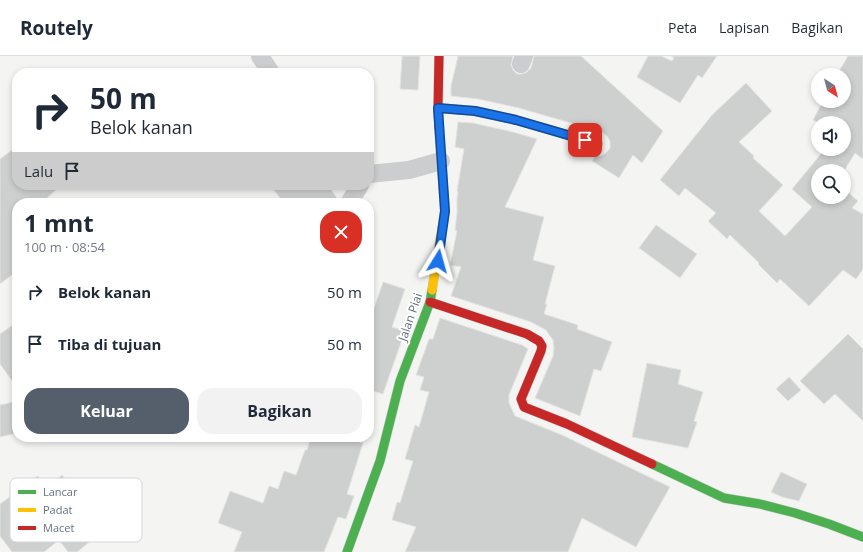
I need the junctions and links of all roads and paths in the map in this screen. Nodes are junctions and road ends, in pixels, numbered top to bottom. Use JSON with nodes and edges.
{"nodes":[{"id":1,"x":260,"y":56,"type":"edge"},
{"id":2,"x":439,"y":56,"type":"edge"},
{"id":3,"x":268,"y":68,"type":"edge"},
{"id":4,"x":438,"y":108,"type":"junction"},
{"id":5,"x":598,"y":144,"type":"dead end"},
{"id":6,"x":441,"y":161,"type":"junction"},
{"id":7,"x":374,"y":174,"type":"edge"},
{"id":8,"x":430,"y":302,"type":"junction"},
{"id":9,"x":863,"y":538,"type":"edge"},
{"id":10,"x":347,"y":552,"type":"edge"}],
"edges":[{"from":1,"to":3,"type":"street"},
{"from":2,"to":4,"type":"street","name":"Jalan Piai"},
{"from":4,"to":5,"type":"street"},
{"from":4,"to":6,"type":"street","name":"Jalan Piai"},
{"from":6,"to":7,"type":"street"},
{"from":6,"to":8,"type":"street","name":"Jalan Piai"},
{"from":8,"to":9,"type":"street"},
{"from":8,"to":10,"type":"street","name":"Jalan Piai"}]}
